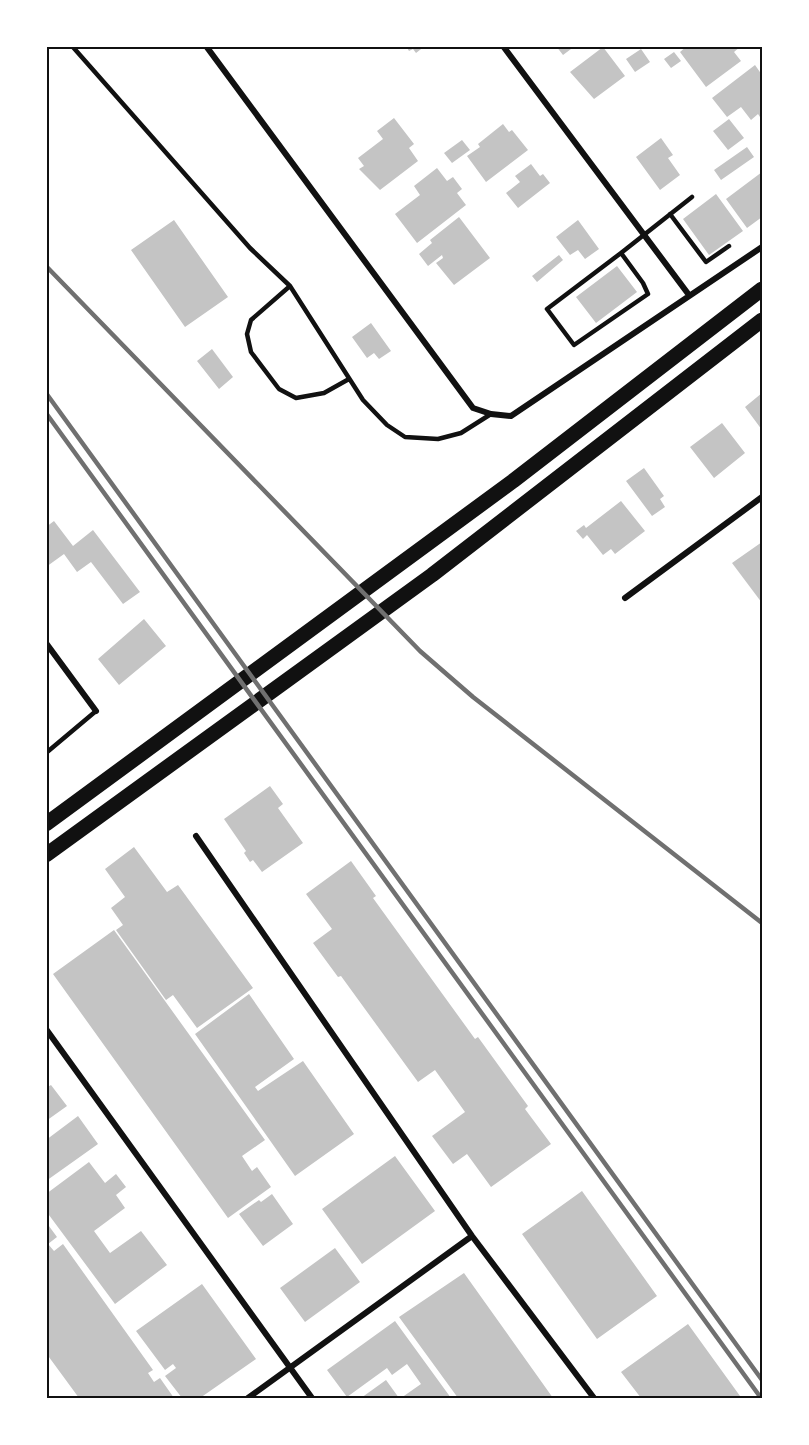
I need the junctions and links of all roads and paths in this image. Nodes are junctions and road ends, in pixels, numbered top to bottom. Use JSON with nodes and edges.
{"nodes":[{"id":1,"x":72,"y":46,"type":"edge"},
{"id":2,"x":206,"y":46,"type":"edge"},
{"id":3,"x":503,"y":46,"type":"edge"},
{"id":4,"x":692,"y":197,"type":"dead end"},
{"id":5,"x":670,"y":214,"type":"junction"},
{"id":6,"x":644,"y":234,"type":"junction"},
{"id":7,"x":729,"y":246,"type":"dead end"},
{"id":8,"x":762,"y":247,"type":"edge"},
{"id":9,"x":621,"y":253,"type":"junction"},
{"id":10,"x":290,"y":286,"type":"junction"},
{"id":11,"x":762,"y":289,"type":"edge"},
{"id":12,"x":689,"y":295,"type":"junction"},
{"id":13,"x":762,"y":320,"type":"edge"},
{"id":14,"x":349,"y":379,"type":"junction"},
{"id":15,"x":491,"y":414,"type":"junction"},
{"id":16,"x":762,"y":497,"type":"edge"},
{"id":17,"x":625,"y":598,"type":"dead end"},
{"id":18,"x":46,"y":643,"type":"edge"},
{"id":19,"x":96,"y":711,"type":"joint"},
{"id":20,"x":46,"y":753,"type":"edge"},
{"id":21,"x":46,"y":824,"type":"edge"},
{"id":22,"x":196,"y":836,"type":"dead end"},
{"id":23,"x":46,"y":855,"type":"edge"},
{"id":24,"x":46,"y":1029,"type":"edge"},
{"id":25,"x":472,"y":1236,"type":"junction"},
{"id":26,"x":290,"y":1367,"type":"junction"},
{"id":27,"x":248,"y":1398,"type":"edge"},
{"id":28,"x":312,"y":1398,"type":"edge"},
{"id":29,"x":594,"y":1398,"type":"edge"}],
"edges":[{"from":1,"to":10,"type":"lane"},
{"from":2,"to":15,"type":"street"},
{"from":3,"to":6,"type":"street"},
{"from":4,"to":5,"type":"lane"},
{"from":5,"to":6,"type":"lane"},
{"from":5,"to":7,"type":"lane"},
{"from":6,"to":9,"type":"lane"},
{"from":6,"to":12,"type":"street"},
{"from":8,"to":12,"type":"street"},
{"from":9,"to":9,"type":"lane"},
{"from":10,"to":14,"type":"lane"},
{"from":10,"to":14,"type":"lane"},
{"from":11,"to":21,"type":"main road"},
{"from":12,"to":15,"type":"street"},
{"from":13,"to":23,"type":"main road"},
{"from":14,"to":15,"type":"lane"},
{"from":16,"to":17,"type":"street"},
{"from":18,"to":19,"type":"street"},
{"from":19,"to":20,"type":"lane"},
{"from":22,"to":25,"type":"street"},
{"from":24,"to":26,"type":"street"},
{"from":25,"to":26,"type":"street"},
{"from":25,"to":29,"type":"street"},
{"from":26,"to":27,"type":"street"},
{"from":26,"to":28,"type":"street"}]}
